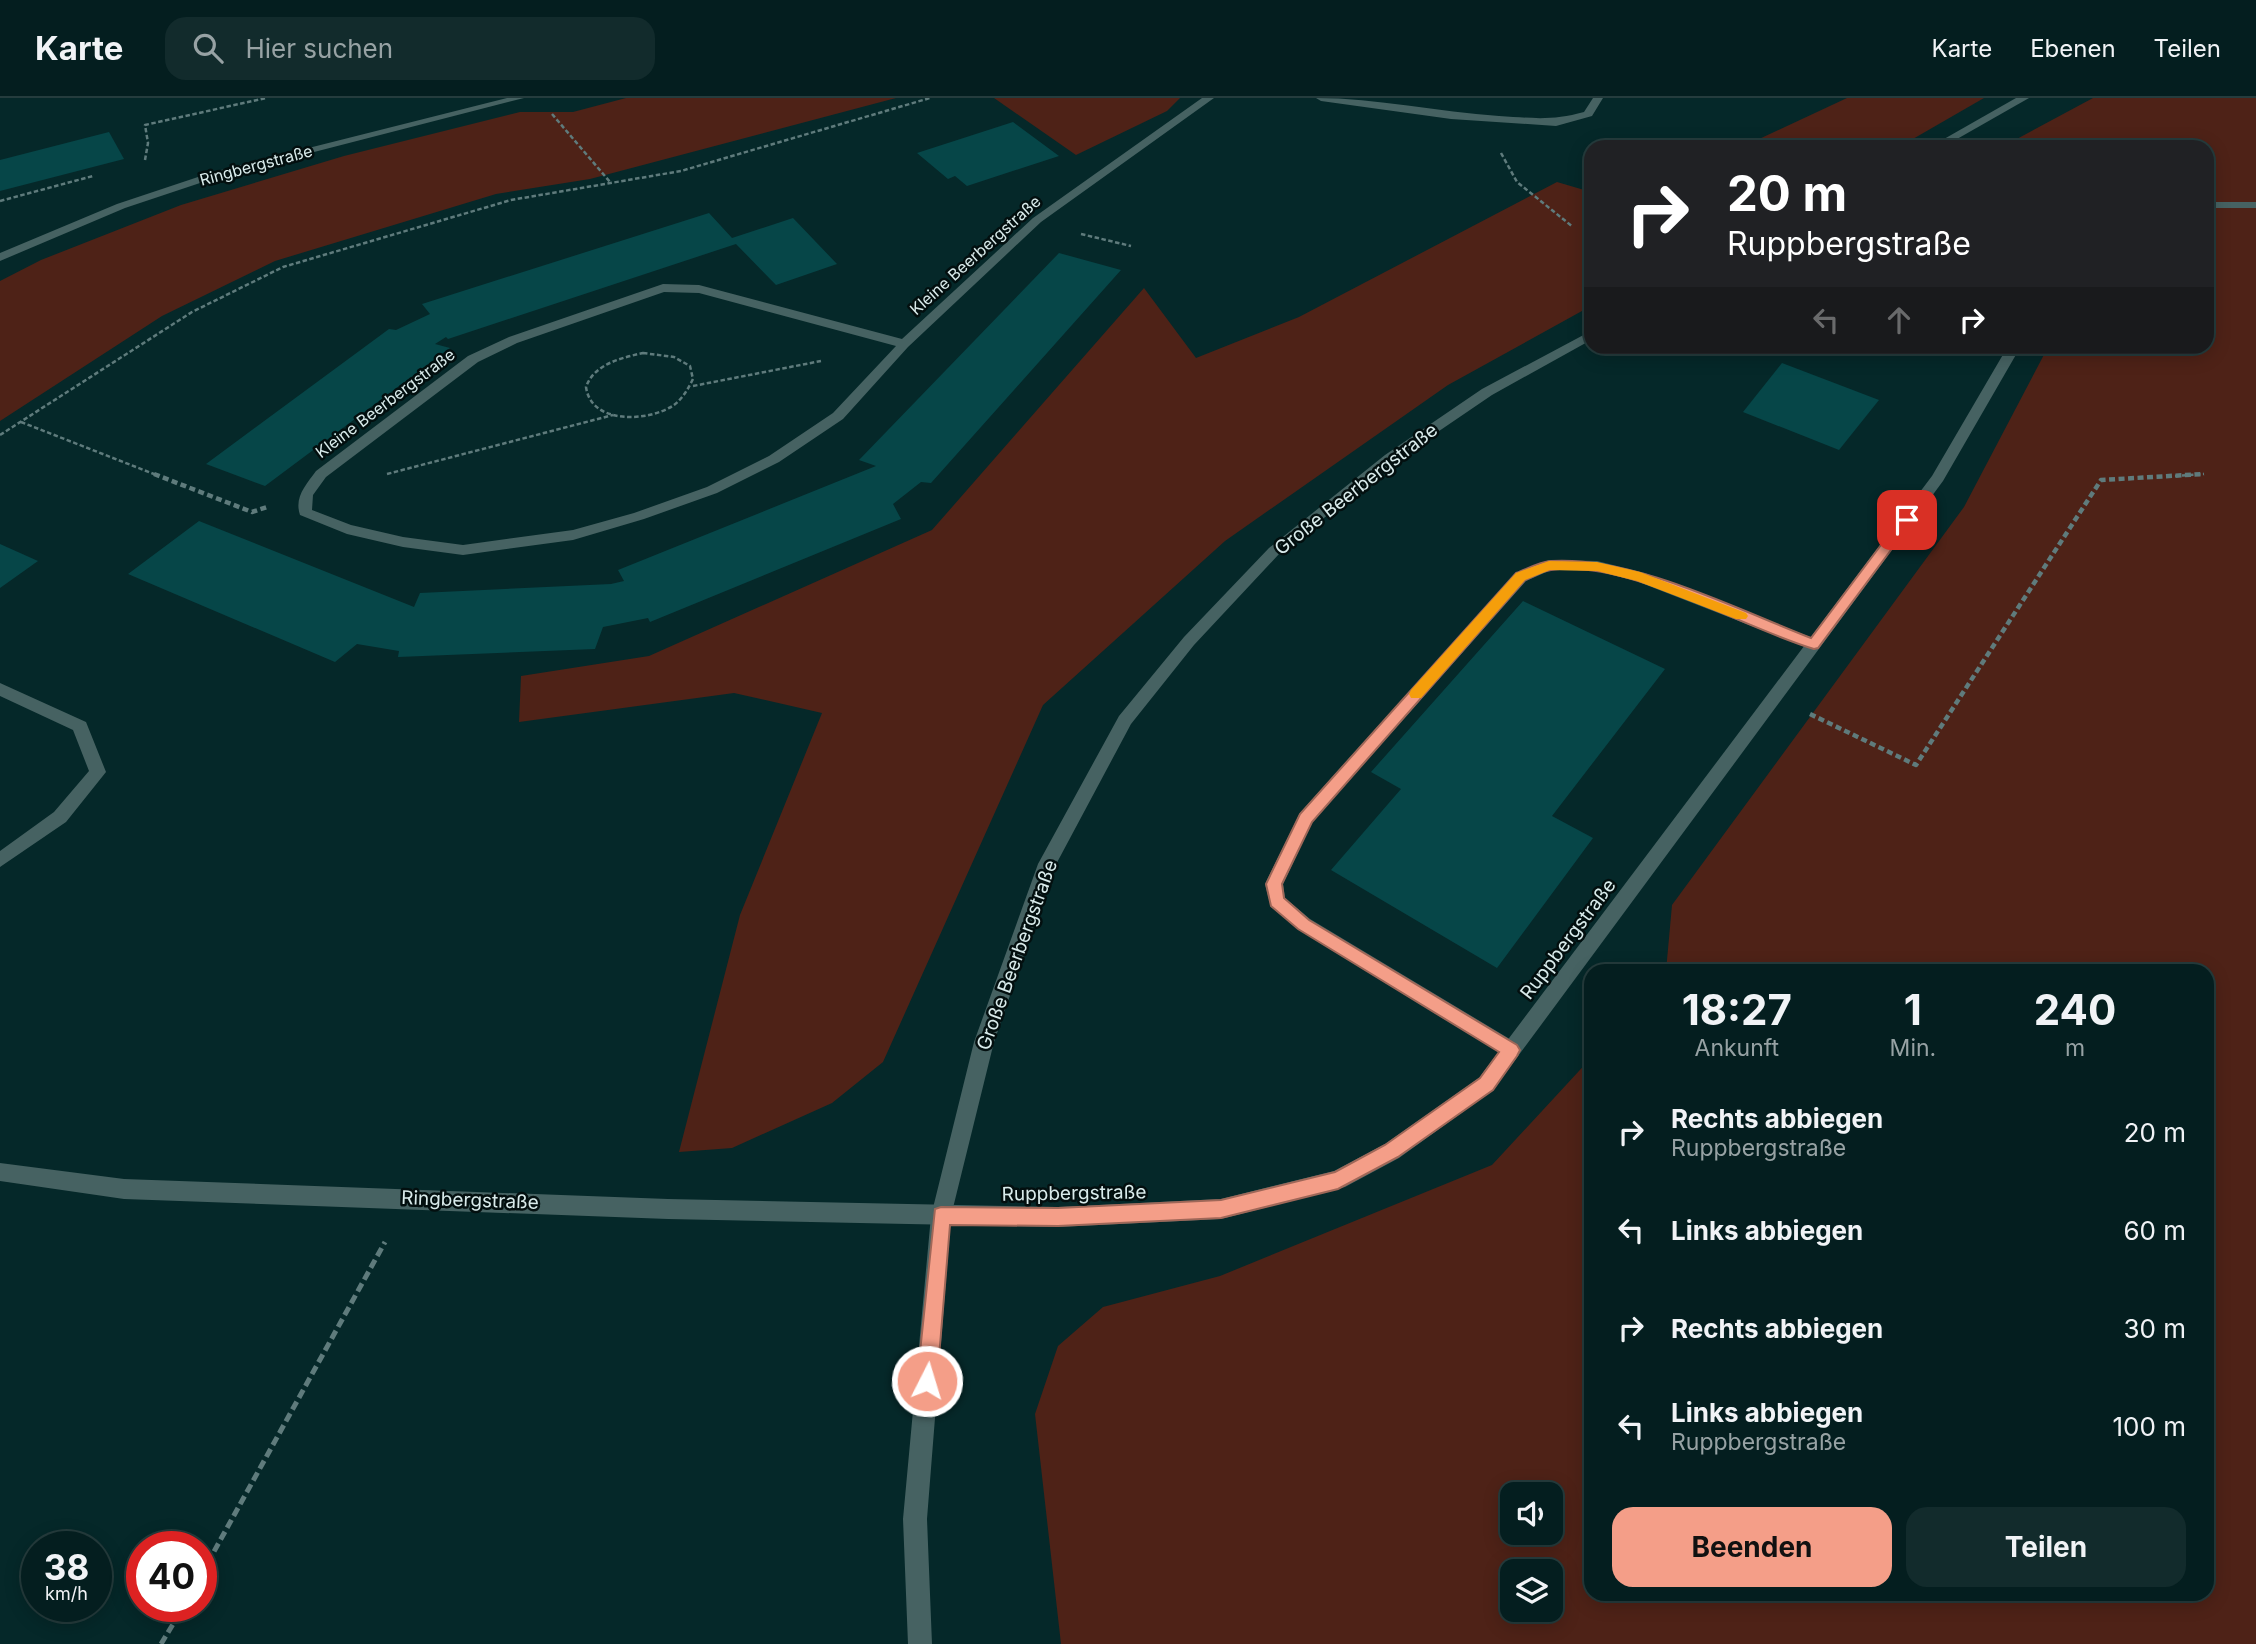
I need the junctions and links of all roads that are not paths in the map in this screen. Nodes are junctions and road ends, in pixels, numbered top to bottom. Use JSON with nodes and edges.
{"nodes":[{"id":1,"x":519,"y":98,"type":"edge"},
{"id":2,"x":1209,"y":98,"type":"edge"},
{"id":3,"x":1321,"y":98,"type":"edge"},
{"id":4,"x":1598,"y":98,"type":"edge"},
{"id":5,"x":2024,"y":98,"type":"edge"},
{"id":6,"x":1948,"y":140,"type":"edge"},
{"id":7,"x":2214,"y":205,"type":"edge"},
{"id":8,"x":2256,"y":205,"type":"edge"},
{"id":9,"x":0,"y":257,"type":"edge"},
{"id":10,"x":1584,"y":339,"type":"edge"},
{"id":11,"x":904,"y":344,"type":"junction"},
{"id":12,"x":2010,"y":354,"type":"edge"},
{"id":13,"x":1814,"y":644,"type":"junction"},
{"id":14,"x":0,"y":689,"type":"edge"},
{"id":15,"x":0,"y":860,"type":"edge"},
{"id":16,"x":1511,"y":1050,"type":"junction"},
{"id":17,"x":0,"y":1172,"type":"edge"},
{"id":18,"x":941,"y":1216,"type":"junction"},
{"id":19,"x":920,"y":1644,"type":"edge"}],
"edges":[{"from":1,"to":9,"type":"street","name":"Ringbergstraße"},
{"from":2,"to":11,"type":"street","name":"Kleine Beerbergstraße"},
{"from":3,"to":4,"type":"street"},
{"from":5,"to":6,"type":"street"},
{"from":7,"to":8,"type":"street"},
{"from":10,"to":18,"type":"street","name":"Große Beerbergstraße"},
{"from":11,"to":11,"type":"street","name":"Kleine Beerbergstraße"},
{"from":12,"to":13,"type":"street","name":"Ruppbergstraße"},
{"from":13,"to":16,"type":"street","name":"Ruppbergstraße"},
{"from":13,"to":16,"type":"street"},
{"from":14,"to":15,"type":"street"},
{"from":16,"to":18,"type":"street","name":"Ruppbergstraße"},
{"from":17,"to":18,"type":"street","name":"Ringbergstraße"},
{"from":18,"to":19,"type":"street","name":"Große Beerbergstraße"}]}
